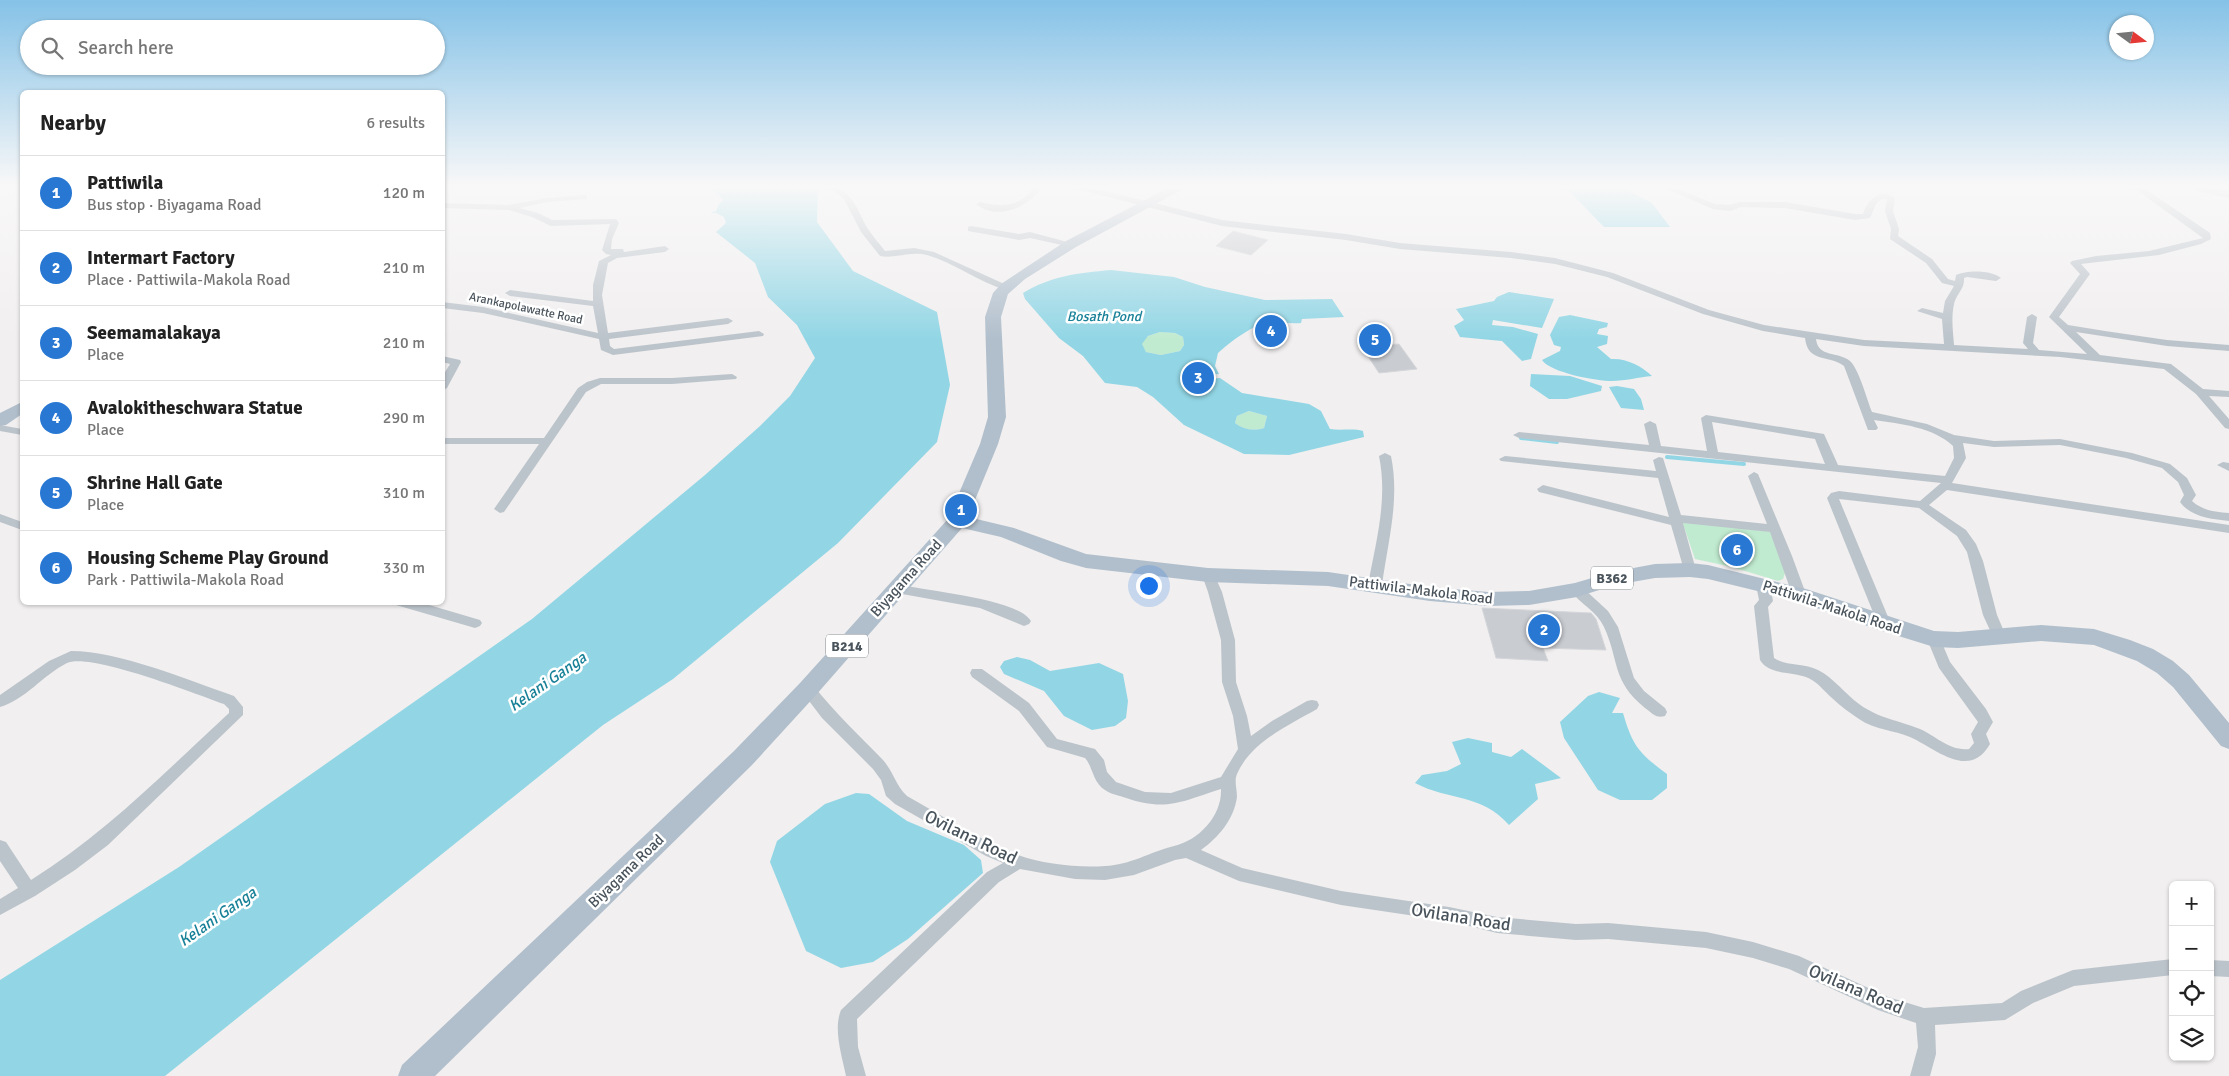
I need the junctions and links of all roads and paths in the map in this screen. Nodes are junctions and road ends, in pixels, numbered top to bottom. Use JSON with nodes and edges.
{"nodes":[{"id":1,"x":608,"y":238,"type":"edge"},
{"id":2,"x":870,"y":238,"type":"edge"},
{"id":3,"x":1045,"y":238,"type":"edge"},
{"id":4,"x":1083,"y":238,"type":"edge"},
{"id":5,"x":1353,"y":238,"type":"edge"},
{"id":6,"x":1895,"y":238,"type":"edge"},
{"id":7,"x":2207,"y":238,"type":"edge"},
{"id":8,"x":1071,"y":244,"type":"junction"},
{"id":9,"x":1996,"y":278,"type":"dead end"},
{"id":10,"x":1960,"y":285,"type":"junction"},
{"id":11,"x":1006,"y":287,"type":"junction"},
{"id":12,"x":510,"y":293,"type":"dead end"},
{"id":13,"x":597,"y":304,"type":"junction"},
{"id":14,"x":445,"y":305,"type":"edge"},
{"id":15,"x":1922,"y":311,"type":"dead end"},
{"id":16,"x":1947,"y":317,"type":"junction"},
{"id":17,"x":2032,"y":317,"type":"dead end"},
{"id":18,"x":728,"y":321,"type":"dead end"},
{"id":19,"x":2063,"y":328,"type":"junction"},
{"id":20,"x":759,"y":334,"type":"dead end"},
{"id":21,"x":1810,"y":336,"type":"junction"},
{"id":22,"x":603,"y":337,"type":"junction"},
{"id":23,"x":1949,"y":348,"type":"junction"},
{"id":24,"x":2229,"y":348,"type":"edge"},
{"id":25,"x":2036,"y":353,"type":"junction"},
{"id":26,"x":2098,"y":358,"type":"junction"},
{"id":27,"x":445,"y":359,"type":"edge"},
{"id":28,"x":732,"y":377,"type":"dead end"},
{"id":29,"x":445,"y":382,"type":"edge"},
{"id":30,"x":2200,"y":392,"type":"junction"},
{"id":31,"x":2229,"y":394,"type":"edge"},
{"id":32,"x":20,"y":408,"type":"edge"},
{"id":33,"x":1868,"y":415,"type":"junction"},
{"id":34,"x":0,"y":420,"type":"edge"},
{"id":35,"x":1650,"y":424,"type":"dead end"},
{"id":36,"x":2229,"y":426,"type":"edge"},
{"id":37,"x":0,"y":428,"type":"edge"},
{"id":38,"x":1872,"y":428,"type":"dead end"},
{"id":39,"x":20,"y":432,"type":"edge"},
{"id":40,"x":1519,"y":435,"type":"dead end"},
{"id":41,"x":1954,"y":438,"type":"junction"},
{"id":42,"x":546,"y":441,"type":"junction"},
{"id":43,"x":445,"y":442,"type":"edge"},
{"id":44,"x":1657,"y":454,"type":"junction"},
{"id":45,"x":1712,"y":455,"type":"junction"},
{"id":46,"x":1385,"y":456,"type":"dead end"},
{"id":47,"x":1505,"y":460,"type":"dead end"},
{"id":48,"x":1833,"y":468,"type":"junction"},
{"id":49,"x":1663,"y":475,"type":"junction"},
{"id":50,"x":1754,"y":476,"type":"dead end"},
{"id":51,"x":1946,"y":483,"type":"junction"},
{"id":52,"x":1543,"y":489,"type":"dead end"},
{"id":53,"x":1923,"y":505,"type":"junction"},
{"id":54,"x":500,"y":509,"type":"dead end"},
{"id":55,"x":0,"y":518,"type":"edge"},
{"id":56,"x":2229,"y":518,"type":"edge"},
{"id":57,"x":1676,"y":520,"type":"junction"},
{"id":58,"x":957,"y":521,"type":"junction"},
{"id":59,"x":20,"y":525,"type":"edge"},
{"id":60,"x":2229,"y":529,"type":"edge"},
{"id":61,"x":1776,"y":530,"type":"junction"},
{"id":62,"x":1690,"y":570,"type":"junction"},
{"id":63,"x":1208,"y":575,"type":"junction"},
{"id":64,"x":1375,"y":585,"type":"junction"},
{"id":65,"x":1763,"y":585,"type":"junction"},
{"id":66,"x":897,"y":588,"type":"junction"},
{"id":67,"x":1577,"y":590,"type":"junction"},
{"id":68,"x":1799,"y":594,"type":"junction"},
{"id":69,"x":412,"y":605,"type":"edge"},
{"id":70,"x":1024,"y":621,"type":"dead end"},
{"id":71,"x":475,"y":622,"type":"dead end"},
{"id":72,"x":1884,"y":624,"type":"junction"},
{"id":73,"x":2000,"y":636,"type":"junction"},
{"id":74,"x":1934,"y":639,"type":"junction"},
{"id":75,"x":977,"y":673,"type":"dead end"},
{"id":76,"x":808,"y":689,"type":"junction"},
{"id":77,"x":0,"y":702,"type":"edge"},
{"id":78,"x":1312,"y":705,"type":"dead end"},
{"id":79,"x":1660,"y":712,"type":"dead end"},
{"id":80,"x":2225,"y":731,"type":"edge"},
{"id":81,"x":1246,"y":748,"type":"junction"},
{"id":82,"x":1227,"y":781,"type":"junction"},
{"id":83,"x":0,"y":847,"type":"edge"},
{"id":84,"x":1187,"y":851,"type":"junction"},
{"id":85,"x":1018,"y":862,"type":"junction"},
{"id":86,"x":29,"y":891,"type":"junction"},
{"id":87,"x":0,"y":908,"type":"edge"},
{"id":88,"x":2169,"y":967,"type":"edge"},
{"id":89,"x":2214,"y":968,"type":"edge"},
{"id":90,"x":2229,"y":969,"type":"edge"},
{"id":91,"x":1924,"y":1017,"type":"junction"},
{"id":92,"x":413,"y":1076,"type":"edge"},
{"id":93,"x":856,"y":1076,"type":"edge"},
{"id":94,"x":1920,"y":1076,"type":"edge"}],
"edges":[{"from":1,"to":13,"type":"street"},
{"from":2,"to":11,"type":"street"},
{"from":3,"to":8,"type":"street"},
{"from":4,"to":8,"type":"main road"},
{"from":5,"to":21,"type":"street"},
{"from":6,"to":10,"type":"street"},
{"from":7,"to":19,"type":"street"},
{"from":8,"to":11,"type":"main road"},
{"from":9,"to":10,"type":"street"},
{"from":10,"to":16,"type":"street"},
{"from":11,"to":58,"type":"main road","name":"Biyagama Road","number":"B214"},
{"from":12,"to":13,"type":"street"},
{"from":13,"to":22,"type":"street"},
{"from":14,"to":22,"type":"street","name":"Arankapolawatte Road"},
{"from":15,"to":16,"type":"street"},
{"from":16,"to":23,"type":"street"},
{"from":17,"to":25,"type":"street"},
{"from":18,"to":22,"type":"street"},
{"from":19,"to":24,"type":"street"},
{"from":19,"to":26,"type":"street"},
{"from":20,"to":22,"type":"street"},
{"from":21,"to":23,"type":"street"},
{"from":21,"to":33,"type":"street"},
{"from":23,"to":25,"type":"street"},
{"from":25,"to":26,"type":"street"},
{"from":26,"to":30,"type":"street"},
{"from":27,"to":29,"type":"street"},
{"from":28,"to":42,"type":"street"},
{"from":30,"to":31,"type":"street"},
{"from":30,"to":36,"type":"street"},
{"from":32,"to":34,"type":"main road"},
{"from":33,"to":38,"type":"street"},
{"from":33,"to":41,"type":"street"},
{"from":35,"to":44,"type":"street"},
{"from":37,"to":39,"type":"street"},
{"from":40,"to":44,"type":"street"},
{"from":41,"to":51,"type":"street"},
{"from":41,"to":56,"type":"street"},
{"from":42,"to":43,"type":"street"},
{"from":42,"to":54,"type":"street"},
{"from":44,"to":45,"type":"street"},
{"from":44,"to":49,"type":"street"},
{"from":45,"to":48,"type":"street"},
{"from":45,"to":48,"type":"street"},
{"from":46,"to":64,"type":"street"},
{"from":47,"to":49,"type":"street"},
{"from":48,"to":51,"type":"street"},
{"from":49,"to":57,"type":"street"},
{"from":50,"to":61,"type":"street"},
{"from":51,"to":53,"type":"street"},
{"from":51,"to":60,"type":"street"},
{"from":52,"to":57,"type":"street"},
{"from":53,"to":72,"type":"street"},
{"from":53,"to":73,"type":"street"},
{"from":55,"to":59,"type":"street"},
{"from":57,"to":61,"type":"street"},
{"from":57,"to":62,"type":"street"},
{"from":58,"to":63,"type":"main road","name":"Pattiwila-Makola Road","number":"B362"},
{"from":58,"to":66,"type":"main road","name":"Biyagama Road","number":"B214"},
{"from":61,"to":68,"type":"street"},
{"from":62,"to":65,"type":"main road","name":"Pattiwila-Makola Road","number":"B362"},
{"from":62,"to":67,"type":"main road","name":"Pattiwila-Makola Road","number":"B362"},
{"from":63,"to":64,"type":"main road","name":"Pattiwila-Makola Road","number":"B362"},
{"from":63,"to":81,"type":"street"},
{"from":64,"to":67,"type":"main road","name":"Pattiwila-Makola Road","number":"B362"},
{"from":65,"to":68,"type":"main road","name":"Pattiwila-Makola Road","number":"B362"},
{"from":65,"to":74,"type":"street"},
{"from":66,"to":70,"type":"street"},
{"from":66,"to":76,"type":"main road","name":"Biyagama Road","number":"B214"},
{"from":67,"to":79,"type":"street"},
{"from":68,"to":72,"type":"main road","name":"Pattiwila-Makola Road","number":"B362"},
{"from":69,"to":71,"type":"street"},
{"from":72,"to":74,"type":"main road","name":"Pattiwila-Makola Road","number":"B362"},
{"from":73,"to":74,"type":"main road","name":"Pattiwila-Makola Road","number":"B362"},
{"from":73,"to":80,"type":"main road","name":"Pattiwila-Makola Road","number":"B362"},
{"from":75,"to":82,"type":"street"},
{"from":76,"to":85,"type":"street","name":"Ovilana Road"},
{"from":76,"to":92,"type":"main road","name":"Biyagama Road","number":"B214"},
{"from":77,"to":86,"type":"street"},
{"from":78,"to":81,"type":"street"},
{"from":81,"to":82,"type":"street"},
{"from":82,"to":84,"type":"street"},
{"from":83,"to":86,"type":"street"},
{"from":84,"to":85,"type":"street","name":"Ovilana Road"},
{"from":84,"to":91,"type":"street","name":"Ovilana Road"},
{"from":85,"to":93,"type":"street"},
{"from":86,"to":87,"type":"street"},
{"from":88,"to":91,"type":"street","name":"Ovilana Road"},
{"from":89,"to":90,"type":"street"},
{"from":91,"to":94,"type":"street"}]}
